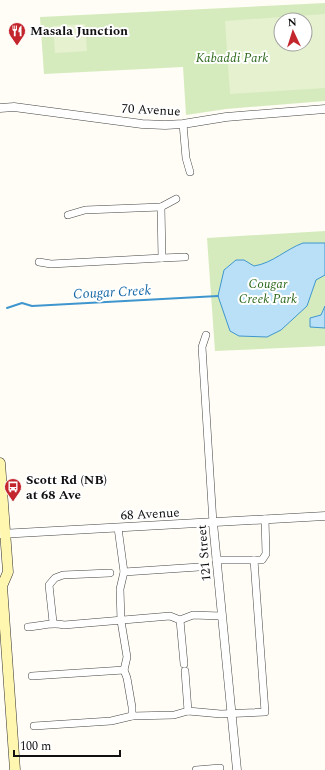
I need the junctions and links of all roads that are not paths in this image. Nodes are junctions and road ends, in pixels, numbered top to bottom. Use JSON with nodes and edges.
{"nodes":[{"id":1,"x":0,"y":108,"type":"edge"},
{"id":2,"x":325,"y":109,"type":"edge"},
{"id":3,"x":183,"y":124,"type":"junction"},
{"id":4,"x":190,"y":172,"type":"dead end"},
{"id":5,"x":176,"y":199,"type":"dead end"},
{"id":6,"x":161,"y":207,"type":"junction"},
{"id":7,"x":68,"y":215,"type":"dead end"},
{"id":8,"x":185,"y":257,"type":"dead end"},
{"id":9,"x":162,"y":258,"type":"junction"},
{"id":10,"x":39,"y":262,"type":"dead end"},
{"id":11,"x":206,"y":335,"type":"dead end"},
{"id":12,"x":0,"y":463,"type":"edge"},
{"id":13,"x":325,"y":516,"type":"edge"},
{"id":14,"x":265,"y":520,"type":"junction"},
{"id":15,"x":213,"y":523,"type":"junction"},
{"id":16,"x":118,"y":528,"type":"junction"},
{"id":17,"x":2,"y":534,"type":"edge"},
{"id":18,"x":216,"y":560,"type":"junction"},
{"id":19,"x":254,"y":560,"type":"junction"},
{"id":20,"x":199,"y":567,"type":"dead end"},
{"id":21,"x":124,"y":572,"type":"junction"},
{"id":22,"x":110,"y":573,"type":"dead end"},
{"id":23,"x":1,"y":584,"type":"edge"},
{"id":24,"x":221,"y":616,"type":"junction"},
{"id":25,"x":180,"y":620,"type":"junction"},
{"id":26,"x":121,"y":621,"type":"junction"},
{"id":27,"x":53,"y":622,"type":"junction"},
{"id":28,"x":28,"y":627,"type":"dead end"},
{"id":29,"x":124,"y":670,"type":"junction"},
{"id":30,"x":32,"y":676,"type":"dead end"},
{"id":31,"x":188,"y":712,"type":"junction"},
{"id":32,"x":231,"y":714,"type":"junction"},
{"id":33,"x":132,"y":716,"type":"junction"},
{"id":34,"x":34,"y":726,"type":"dead end"},
{"id":35,"x":220,"y":768,"type":"dead end"},
{"id":36,"x":15,"y":770,"type":"edge"},
{"id":37,"x":196,"y":770,"type":"edge"},
{"id":38,"x":202,"y":770,"type":"edge"},
{"id":39,"x":237,"y":770,"type":"edge"}],
"edges":[{"from":1,"to":3,"type":"street","name":"70 Avenue"},
{"from":2,"to":3,"type":"street","name":"70 Avenue"},
{"from":3,"to":4,"type":"street"},
{"from":5,"to":6,"type":"street"},
{"from":6,"to":7,"type":"street"},
{"from":6,"to":9,"type":"street"},
{"from":8,"to":9,"type":"street"},
{"from":9,"to":10,"type":"street"},
{"from":11,"to":15,"type":"street","name":"121 Street"},
{"from":12,"to":17,"type":"main road"},
{"from":13,"to":14,"type":"street","name":"68 Avenue"},
{"from":14,"to":15,"type":"street","name":"68 Avenue"},
{"from":14,"to":19,"type":"street"},
{"from":15,"to":16,"type":"street","name":"68 Avenue"},
{"from":15,"to":18,"type":"street","name":"121 Street"},
{"from":16,"to":17,"type":"street","name":"68 Avenue"},
{"from":16,"to":21,"type":"street"},
{"from":17,"to":23,"type":"main road"},
{"from":18,"to":19,"type":"street"},
{"from":18,"to":24,"type":"street","name":"121 Street"},
{"from":19,"to":32,"type":"street"},
{"from":20,"to":21,"type":"street"},
{"from":21,"to":26,"type":"street"},
{"from":22,"to":27,"type":"street"},
{"from":23,"to":36,"type":"main road"},
{"from":24,"to":25,"type":"street"},
{"from":24,"to":32,"type":"street","name":"121 Street"},
{"from":25,"to":26,"type":"street"},
{"from":25,"to":31,"type":"street"},
{"from":26,"to":27,"type":"street"},
{"from":26,"to":29,"type":"street"},
{"from":27,"to":28,"type":"street"},
{"from":29,"to":30,"type":"street"},
{"from":29,"to":33,"type":"street"},
{"from":31,"to":32,"type":"street"},
{"from":31,"to":33,"type":"street"},
{"from":32,"to":39,"type":"street","name":"121 Street"},
{"from":33,"to":34,"type":"street"},
{"from":35,"to":38,"type":"street"},
{"from":37,"to":38,"type":"street"}]}
